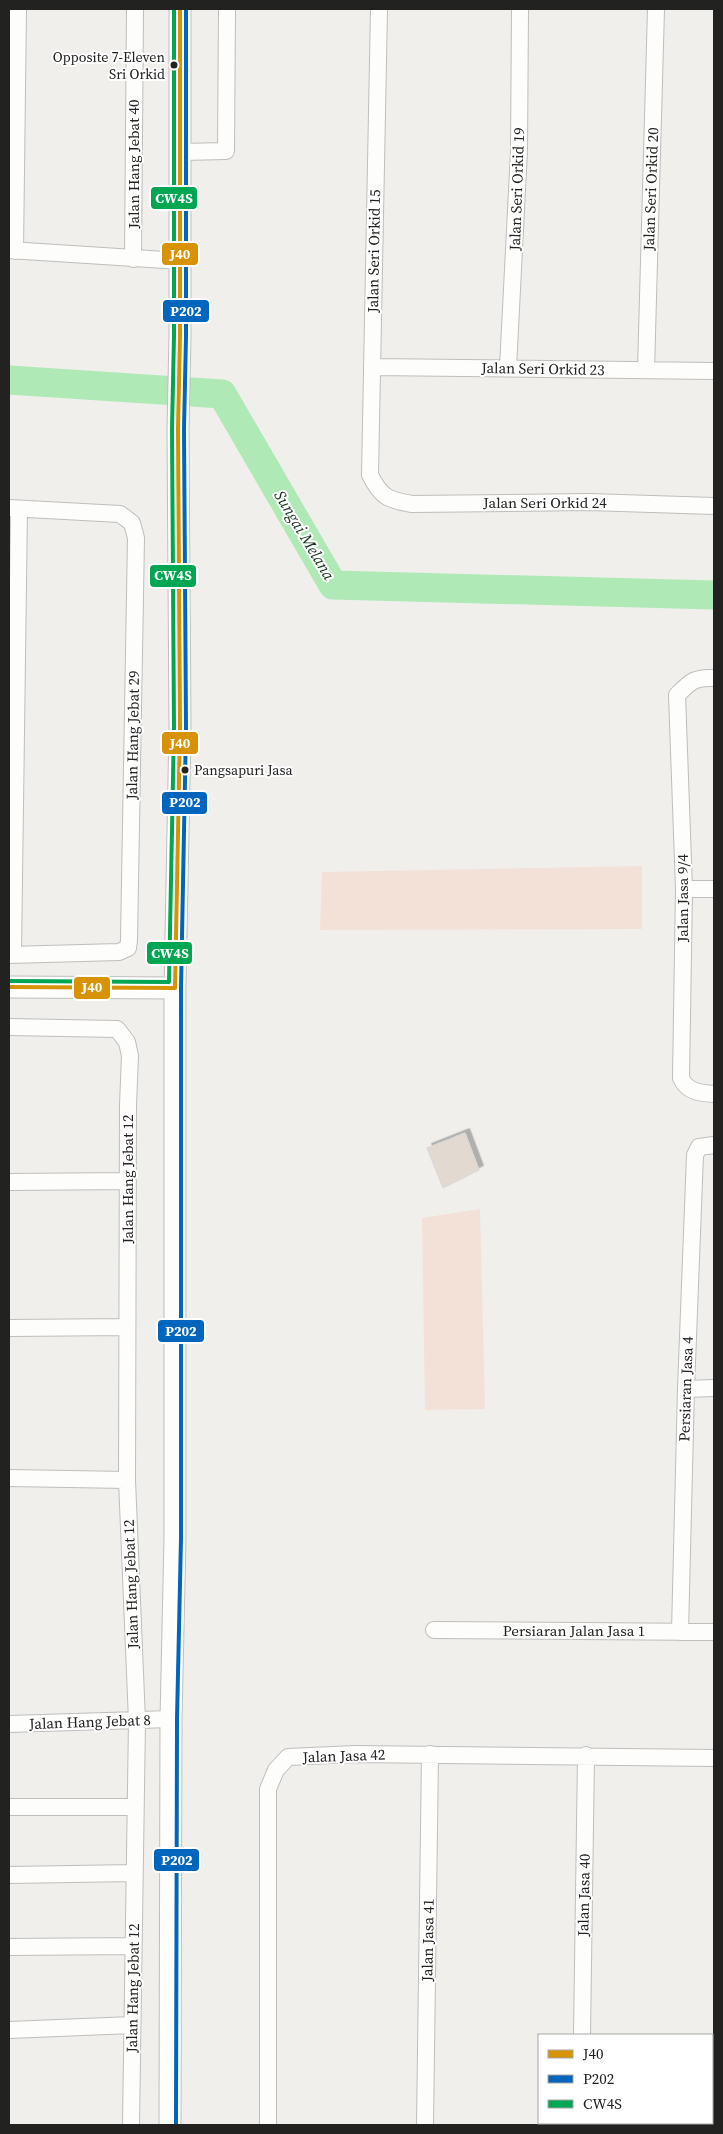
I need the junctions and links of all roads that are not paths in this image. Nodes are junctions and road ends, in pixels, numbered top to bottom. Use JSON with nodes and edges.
{"nodes":[{"id":1,"x":135,"y":9,"type":"edge"},
{"id":2,"x":180,"y":9,"type":"edge"},
{"id":3,"x":227,"y":9,"type":"edge"},
{"id":4,"x":379,"y":9,"type":"edge"},
{"id":5,"x":520,"y":9,"type":"edge"},
{"id":6,"x":656,"y":9,"type":"edge"},
{"id":7,"x":15,"y":15,"type":"edge"},
{"id":8,"x":12,"y":133,"type":"edge"},
{"id":9,"x":181,"y":152,"type":"junction"},
{"id":10,"x":12,"y":251,"type":"edge"},
{"id":11,"x":134,"y":259,"type":"junction"},
{"id":12,"x":181,"y":262,"type":"junction"},
{"id":13,"x":372,"y":367,"type":"junction"},
{"id":14,"x":508,"y":368,"type":"junction"},
{"id":15,"x":646,"y":370,"type":"junction"},
{"id":16,"x":714,"y":371,"type":"edge"},
{"id":17,"x":378,"y":491,"type":"joint"},
{"id":18,"x":714,"y":506,"type":"edge"},
{"id":19,"x":14,"y":509,"type":"edge"},
{"id":20,"x":714,"y":678,"type":"edge"},
{"id":21,"x":684,"y":889,"type":"junction"},
{"id":22,"x":714,"y":890,"type":"edge"},
{"id":23,"x":11,"y":955,"type":"edge"},
{"id":24,"x":9,"y":987,"type":"edge"},
{"id":25,"x":175,"y":988,"type":"junction"},
{"id":26,"x":9,"y":1028,"type":"edge"},
{"id":27,"x":714,"y":1094,"type":"edge"},
{"id":28,"x":706,"y":1146,"type":"edge"},
{"id":29,"x":128,"y":1181,"type":"junction"},
{"id":30,"x":9,"y":1182,"type":"edge"},
{"id":31,"x":127,"y":1327,"type":"junction"},
{"id":32,"x":9,"y":1328,"type":"edge"},
{"id":33,"x":714,"y":1388,"type":"edge"},
{"id":34,"x":686,"y":1389,"type":"junction"},
{"id":35,"x":9,"y":1478,"type":"edge"},
{"id":36,"x":127,"y":1480,"type":"junction"},
{"id":37,"x":434,"y":1630,"type":"dead end"},
{"id":38,"x":680,"y":1632,"type":"junction"},
{"id":39,"x":714,"y":1632,"type":"edge"},
{"id":40,"x":171,"y":1719,"type":"junction"},
{"id":41,"x":136,"y":1721,"type":"junction"},
{"id":42,"x":9,"y":1724,"type":"edge"},
{"id":43,"x":430,"y":1754,"type":"junction"},
{"id":44,"x":586,"y":1755,"type":"junction"},
{"id":45,"x":714,"y":1758,"type":"edge"},
{"id":46,"x":134,"y":1806,"type":"junction"},
{"id":47,"x":9,"y":1807,"type":"edge"},
{"id":48,"x":134,"y":1873,"type":"junction"},
{"id":49,"x":9,"y":1875,"type":"edge"},
{"id":50,"x":133,"y":1946,"type":"junction"},
{"id":51,"x":9,"y":1947,"type":"edge"},
{"id":52,"x":132,"y":2025,"type":"junction"},
{"id":53,"x":9,"y":2030,"type":"edge"},
{"id":54,"x":582,"y":2034,"type":"edge"},
{"id":55,"x":131,"y":2125,"type":"edge"},
{"id":56,"x":170,"y":2125,"type":"edge"},
{"id":57,"x":268,"y":2125,"type":"edge"},
{"id":58,"x":425,"y":2125,"type":"edge"}],
"edges":[{"from":1,"to":11,"type":"street","name":"Jalan Hang Jebat 40"},
{"from":2,"to":9,"type":"street"},
{"from":3,"to":9,"type":"street"},
{"from":4,"to":13,"type":"street","name":"Jalan Seri Orkid 15"},
{"from":5,"to":14,"type":"street","name":"Jalan Seri Orkid 19"},
{"from":6,"to":15,"type":"street","name":"Jalan Seri Orkid 20"},
{"from":7,"to":8,"type":"street"},
{"from":8,"to":10,"type":"street"},
{"from":9,"to":12,"type":"street"},
{"from":10,"to":11,"type":"street"},
{"from":11,"to":12,"type":"street"},
{"from":12,"to":25,"type":"street"},
{"from":13,"to":14,"type":"street","name":"Jalan Seri Orkid 23"},
{"from":13,"to":17,"type":"street","name":"Jalan Seri Orkid 15"},
{"from":14,"to":15,"type":"street","name":"Jalan Seri Orkid 23"},
{"from":15,"to":16,"type":"street","name":"Jalan Seri Orkid 23"},
{"from":17,"to":18,"type":"street","name":"Jalan Seri Orkid 24"},
{"from":19,"to":23,"type":"street"},
{"from":19,"to":23,"type":"street","name":"Jalan Hang Jebat 29"},
{"from":20,"to":21,"type":"street","name":"Jalan Jasa 9/4"},
{"from":21,"to":22,"type":"street"},
{"from":21,"to":27,"type":"street","name":"Jalan Jasa 9/4"},
{"from":24,"to":25,"type":"street"},
{"from":25,"to":40,"type":"street"},
{"from":26,"to":29,"type":"street","name":"Jalan Hang Jebat 12"},
{"from":28,"to":34,"type":"street","name":"Persiaran Jasa 4"},
{"from":29,"to":30,"type":"street"},
{"from":29,"to":31,"type":"street","name":"Jalan Hang Jebat 12"},
{"from":31,"to":32,"type":"street"},
{"from":31,"to":36,"type":"street","name":"Jalan Hang Jebat 12"},
{"from":33,"to":34,"type":"street"},
{"from":34,"to":38,"type":"street","name":"Persiaran Jasa 4"},
{"from":35,"to":36,"type":"street"},
{"from":36,"to":41,"type":"street","name":"Jalan Hang Jebat 12"},
{"from":37,"to":38,"type":"street","name":"Persiaran Jalan Jasa 1"},
{"from":38,"to":39,"type":"street","name":"Persiaran Jalan Jasa 1"},
{"from":40,"to":41,"type":"street","name":"Jalan Hang Jebat 8"},
{"from":40,"to":56,"type":"street"},
{"from":41,"to":42,"type":"street","name":"Jalan Hang Jebat 8"},
{"from":41,"to":46,"type":"street","name":"Jalan Hang Jebat 12"},
{"from":43,"to":44,"type":"street","name":"Jalan Jasa 42"},
{"from":43,"to":57,"type":"street","name":"Jalan Jasa 42"},
{"from":43,"to":58,"type":"street","name":"Jalan Jasa 41"},
{"from":44,"to":45,"type":"street","name":"Jalan Jasa 42"},
{"from":44,"to":54,"type":"street","name":"Jalan Jasa 40"},
{"from":46,"to":47,"type":"street"},
{"from":46,"to":48,"type":"street","name":"Jalan Hang Jebat 12"},
{"from":48,"to":49,"type":"street"},
{"from":48,"to":50,"type":"street","name":"Jalan Hang Jebat 12"},
{"from":50,"to":51,"type":"street"},
{"from":50,"to":52,"type":"street","name":"Jalan Hang Jebat 12"},
{"from":52,"to":53,"type":"street"},
{"from":52,"to":55,"type":"street","name":"Jalan Hang Jebat 12"}]}
